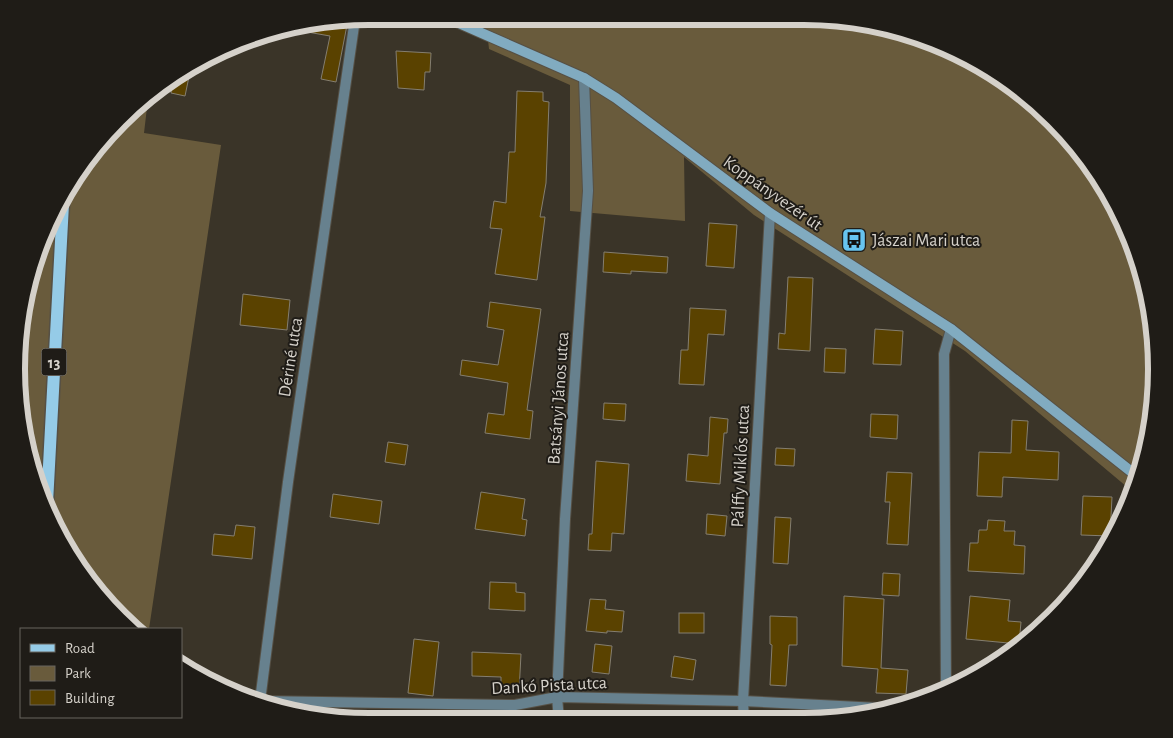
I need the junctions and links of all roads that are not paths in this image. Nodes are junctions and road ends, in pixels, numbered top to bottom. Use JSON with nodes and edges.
{"nodes":[{"id":1,"x":463,"y":25,"type":"edge"},
{"id":2,"x":354,"y":26,"type":"edge"},
{"id":3,"x":584,"y":78,"type":"junction"},
{"id":4,"x":63,"y":212,"type":"edge"},
{"id":5,"x":770,"y":213,"type":"junction"},
{"id":6,"x":951,"y":329,"type":"junction"},
{"id":7,"x":1132,"y":472,"type":"edge"},
{"id":8,"x":48,"y":494,"type":"edge"},
{"id":9,"x":946,"y":683,"type":"edge"},
{"id":10,"x":261,"y":696,"type":"edge"},
{"id":11,"x":557,"y":697,"type":"junction"},
{"id":12,"x":281,"y":701,"type":"edge"},
{"id":13,"x":743,"y":701,"type":"junction"},
{"id":14,"x":864,"y":707,"type":"edge"},
{"id":15,"x":558,"y":713,"type":"edge"},
{"id":16,"x":744,"y":713,"type":"edge"}],
"edges":[{"from":1,"to":3,"type":"street","name":"Koppányvezér út"},
{"from":2,"to":10,"type":"street","name":"Dériné utca"},
{"from":3,"to":5,"type":"street","name":"Koppányvezér út"},
{"from":3,"to":11,"type":"street","name":"Batsányi János utca"},
{"from":4,"to":8,"type":"main road","number":"13"},
{"from":5,"to":6,"type":"street","name":"Koppányvezér út"},
{"from":5,"to":13,"type":"street","name":"Pálffy Miklós utca"},
{"from":6,"to":7,"type":"street","name":"Koppányvezér út"},
{"from":6,"to":9,"type":"street"},
{"from":11,"to":12,"type":"street","name":"Dankó Pista utca"},
{"from":11,"to":13,"type":"street","name":"Dankó Pista utca"},
{"from":11,"to":15,"type":"street","name":"Batsányi János utca"},
{"from":13,"to":14,"type":"street","name":"Dankó Pista utca"},
{"from":13,"to":16,"type":"street","name":"Pálffy Miklós utca"}]}
